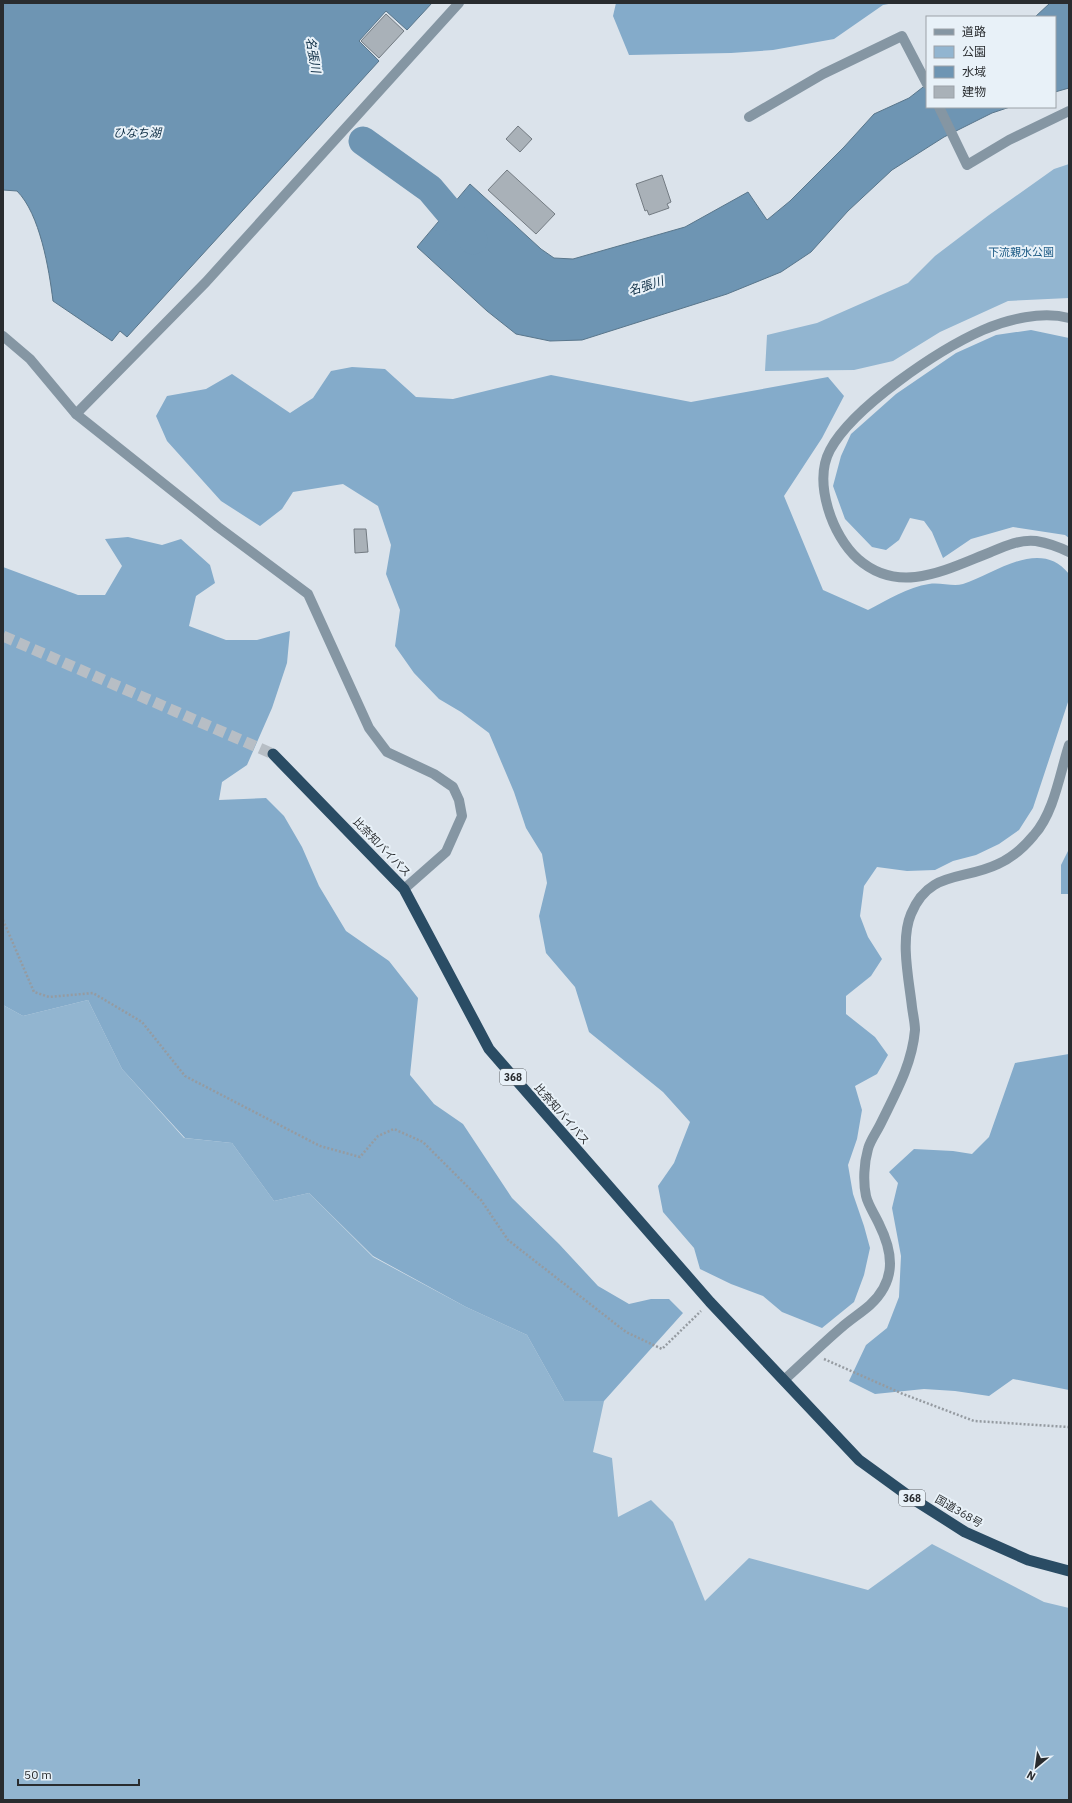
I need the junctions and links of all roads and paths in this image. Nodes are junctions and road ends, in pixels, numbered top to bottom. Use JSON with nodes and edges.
{"nodes":[{"id":1,"x":458,"y":3,"type":"edge"},
{"id":2,"x":926,"y":82,"type":"edge"},
{"id":3,"x":940,"y":108,"type":"edge"},
{"id":4,"x":1069,"y":111,"type":"edge"},
{"id":5,"x":749,"y":117,"type":"dead end"},
{"id":6,"x":1069,"y":318,"type":"edge"},
{"id":7,"x":3,"y":336,"type":"edge"},
{"id":8,"x":76,"y":414,"type":"junction"},
{"id":9,"x":1069,"y":552,"type":"edge"},
{"id":10,"x":1069,"y":745,"type":"edge"},
{"id":11,"x":274,"y":754,"type":"tunnel mouth"},
{"id":12,"x":404,"y":889,"type":"junction"},
{"id":13,"x":3,"y":920,"type":"edge"},
{"id":14,"x":710,"y":1302,"type":"junction"},
{"id":15,"x":813,"y":1354,"type":"junction"},
{"id":16,"x":784,"y":1380,"type":"junction"},
{"id":17,"x":1069,"y":1427,"type":"edge"},
{"id":18,"x":1069,"y":1571,"type":"edge"}],
"edges":[{"from":1,"to":8,"type":"street"},
{"from":2,"to":5,"type":"street"},
{"from":3,"to":4,"type":"street"},
{"from":6,"to":9,"type":"street"},
{"from":7,"to":8,"type":"street"},
{"from":8,"to":12,"type":"street"},
{"from":10,"to":15,"type":"street"},
{"from":11,"to":12,"type":"highway","name":"比奈知バイパス","number":"368"},
{"from":12,"to":14,"type":"highway","name":"比奈知バイパス","number":"368"},
{"from":13,"to":14,"type":"path"},
{"from":14,"to":16,"type":"highway","name":"比奈知バイパス","number":"368"},
{"from":15,"to":16,"type":"street"},
{"from":15,"to":17,"type":"path"},
{"from":16,"to":18,"type":"highway","name":"国道368号","number":"368"}]}
